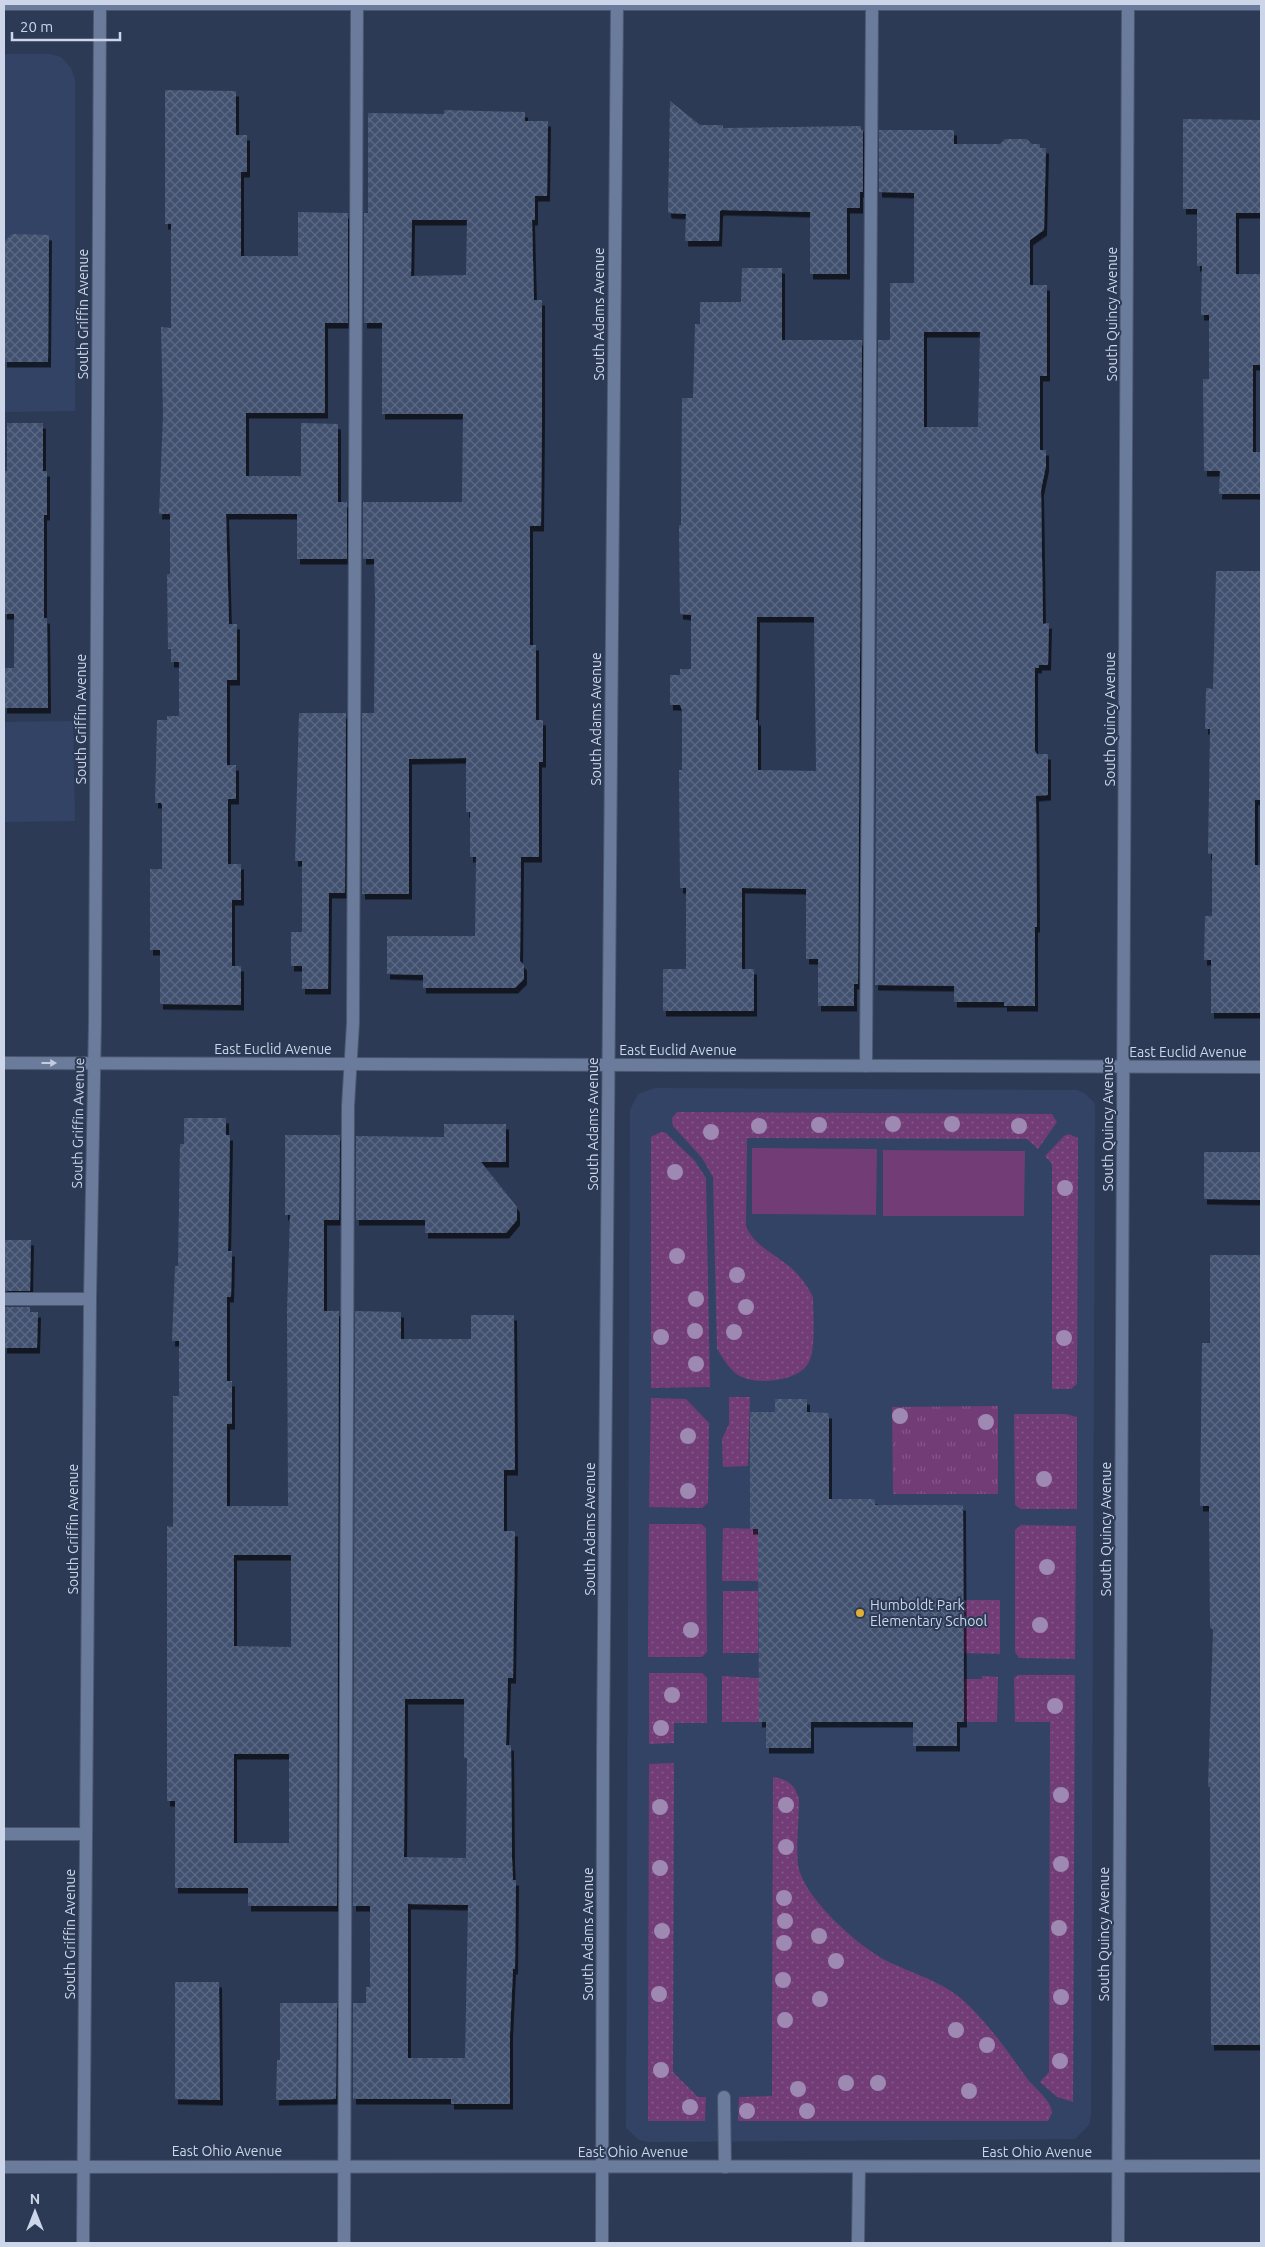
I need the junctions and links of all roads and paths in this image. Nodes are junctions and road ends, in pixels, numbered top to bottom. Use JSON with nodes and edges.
{"nodes":[{"id":1,"x":4,"y":4,"type":"edge"},
{"id":2,"x":100,"y":4,"type":"edge"},
{"id":3,"x":617,"y":4,"type":"edge"},
{"id":4,"x":872,"y":4,"type":"edge"},
{"id":5,"x":1128,"y":4,"type":"edge"},
{"id":6,"x":1261,"y":4,"type":"edge"},
{"id":7,"x":357,"y":5,"type":"edge"},
{"id":8,"x":4,"y":1063,"type":"edge"},
{"id":9,"x":94,"y":1063,"type":"junction"},
{"id":10,"x":350,"y":1064,"type":"junction"},
{"id":11,"x":608,"y":1065,"type":"junction"},
{"id":12,"x":866,"y":1066,"type":"junction"},
{"id":13,"x":1124,"y":1067,"type":"junction"},
{"id":14,"x":1261,"y":1067,"type":"edge"},
{"id":15,"x":4,"y":1298,"type":"edge"},
{"id":16,"x":90,"y":1298,"type":"junction"},
{"id":17,"x":4,"y":1834,"type":"edge"},
{"id":18,"x":86,"y":1834,"type":"junction"},
{"id":19,"x":724,"y":2097,"type":"dead end"},
{"id":20,"x":344,"y":2166,"type":"junction"},
{"id":21,"x":603,"y":2166,"type":"junction"},
{"id":22,"x":1261,"y":2166,"type":"edge"},
{"id":23,"x":4,"y":2167,"type":"edge"},
{"id":24,"x":84,"y":2167,"type":"junction"},
{"id":25,"x":725,"y":2167,"type":"junction"},
{"id":26,"x":858,"y":2167,"type":"junction"},
{"id":27,"x":1118,"y":2167,"type":"junction"},
{"id":28,"x":83,"y":2243,"type":"edge"},
{"id":29,"x":344,"y":2243,"type":"edge"},
{"id":30,"x":602,"y":2243,"type":"edge"},
{"id":31,"x":858,"y":2243,"type":"edge"},
{"id":32,"x":1118,"y":2243,"type":"edge"}],
"edges":[{"from":1,"to":2,"type":"street"},
{"from":2,"to":7,"type":"street"},
{"from":2,"to":9,"type":"street","name":"South Griffin Avenue"},
{"from":3,"to":4,"type":"street"},
{"from":3,"to":7,"type":"street"},
{"from":3,"to":11,"type":"street","name":"South Adams Avenue"},
{"from":4,"to":5,"type":"street"},
{"from":4,"to":12,"type":"street"},
{"from":5,"to":6,"type":"street"},
{"from":5,"to":13,"type":"street","name":"South Quincy Avenue"},
{"from":7,"to":10,"type":"street"},
{"from":8,"to":9,"type":"street","name":"East Euclid Avenue","one_way":true},
{"from":9,"to":10,"type":"street","name":"East Euclid Avenue"},
{"from":9,"to":16,"type":"street","name":"South Griffin Avenue"},
{"from":10,"to":11,"type":"street","name":"East Euclid Avenue"},
{"from":10,"to":20,"type":"street"},
{"from":11,"to":12,"type":"street","name":"East Euclid Avenue"},
{"from":11,"to":21,"type":"street","name":"South Adams Avenue"},
{"from":12,"to":13,"type":"street","name":"East Euclid Avenue"},
{"from":13,"to":14,"type":"street","name":"East Euclid Avenue"},
{"from":13,"to":27,"type":"street","name":"South Quincy Avenue"},
{"from":15,"to":16,"type":"street"},
{"from":16,"to":18,"type":"street","name":"South Griffin Avenue"},
{"from":17,"to":18,"type":"street"},
{"from":18,"to":24,"type":"street","name":"South Griffin Avenue"},
{"from":19,"to":25,"type":"street"},
{"from":20,"to":21,"type":"street","name":"East Ohio Avenue"},
{"from":20,"to":24,"type":"street","name":"East Ohio Avenue"},
{"from":20,"to":29,"type":"street"},
{"from":21,"to":25,"type":"street","name":"East Ohio Avenue"},
{"from":21,"to":30,"type":"street","name":"South Adams Avenue"},
{"from":22,"to":27,"type":"street","name":"East Ohio Avenue"},
{"from":23,"to":24,"type":"street","name":"East Ohio Avenue"},
{"from":24,"to":28,"type":"street","name":"South Griffin Avenue"},
{"from":25,"to":26,"type":"street","name":"East Ohio Avenue"},
{"from":26,"to":27,"type":"street","name":"East Ohio Avenue"},
{"from":26,"to":31,"type":"street"},
{"from":27,"to":32,"type":"street","name":"South Quincy Avenue"}]}
